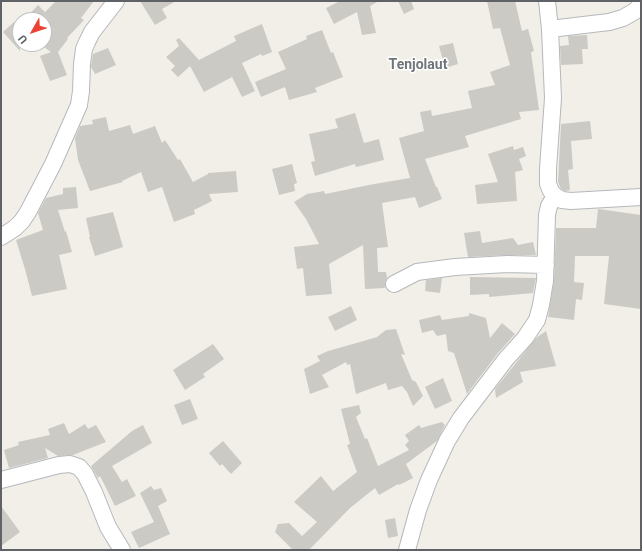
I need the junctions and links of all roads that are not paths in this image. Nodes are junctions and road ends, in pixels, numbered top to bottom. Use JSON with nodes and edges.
{"nodes":[{"id":1,"x":116,"y":1,"type":"edge"},
{"id":2,"x":547,"y":1,"type":"edge"},
{"id":3,"x":641,"y":5,"type":"edge"},
{"id":4,"x":550,"y":29,"type":"junction"},
{"id":5,"x":555,"y":196,"type":"junction"},
{"id":6,"x":641,"y":197,"type":"edge"},
{"id":7,"x":1,"y":237,"type":"edge"},
{"id":8,"x":546,"y":265,"type":"junction"},
{"id":9,"x":394,"y":284,"type":"dead end"},
{"id":10,"x":1,"y":480,"type":"edge"},
{"id":11,"x":122,"y":550,"type":"edge"},
{"id":12,"x":407,"y":550,"type":"edge"}],
"edges":[{"from":1,"to":7,"type":"street"},
{"from":2,"to":4,"type":"street"},
{"from":3,"to":4,"type":"street"},
{"from":4,"to":5,"type":"street"},
{"from":5,"to":6,"type":"street"},
{"from":5,"to":8,"type":"street"},
{"from":8,"to":9,"type":"street"},
{"from":8,"to":12,"type":"street"},
{"from":10,"to":11,"type":"street"}]}
